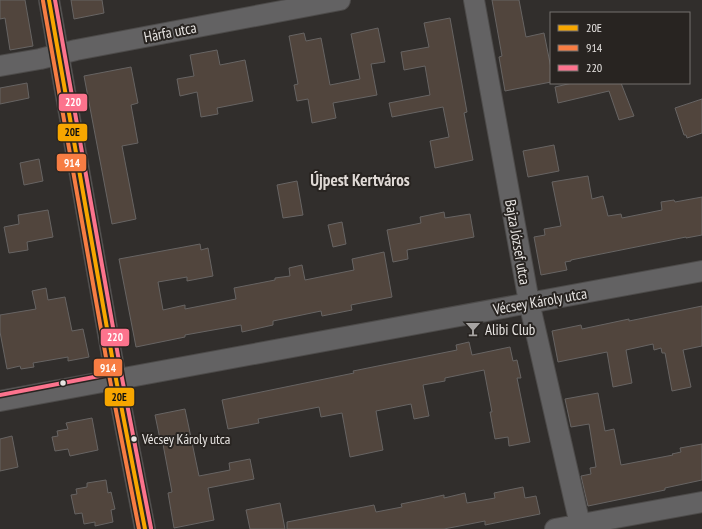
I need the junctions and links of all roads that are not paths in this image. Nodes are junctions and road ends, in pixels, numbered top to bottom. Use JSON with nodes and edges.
{"nodes":[{"id":1,"x":49,"y":0,"type":"edge"},
{"id":2,"x":340,"y":0,"type":"edge"},
{"id":3,"x":474,"y":0,"type":"edge"},
{"id":4,"x":59,"y":54,"type":"junction"},
{"id":5,"x":0,"y":66,"type":"edge"},
{"id":6,"x":702,"y":271,"type":"edge"},
{"id":7,"x":529,"y":302,"type":"junction"},
{"id":8,"x":116,"y":379,"type":"junction"},
{"id":9,"x":0,"y":401,"type":"edge"},
{"id":10,"x":702,"y":502,"type":"edge"},
{"id":11,"x":580,"y":527,"type":"edge"},
{"id":12,"x":146,"y":529,"type":"edge"},
{"id":13,"x":555,"y":529,"type":"edge"}],
"edges":[{"from":1,"to":4,"type":"street"},
{"from":2,"to":4,"type":"street","name":"Hárfa utca"},
{"from":3,"to":7,"type":"street","name":"Bajza József utca"},
{"from":4,"to":5,"type":"street","name":"Hárfa utca"},
{"from":4,"to":8,"type":"street"},
{"from":6,"to":7,"type":"street","name":"Vécsey Károly utca"},
{"from":7,"to":8,"type":"street","name":"Vécsey Károly utca"},
{"from":7,"to":11,"type":"street","name":"Bajza József utca"},
{"from":8,"to":9,"type":"street","name":"Vécsey Károly utca"},
{"from":8,"to":12,"type":"street"},
{"from":10,"to":11,"type":"street"},
{"from":11,"to":13,"type":"street"}]}
